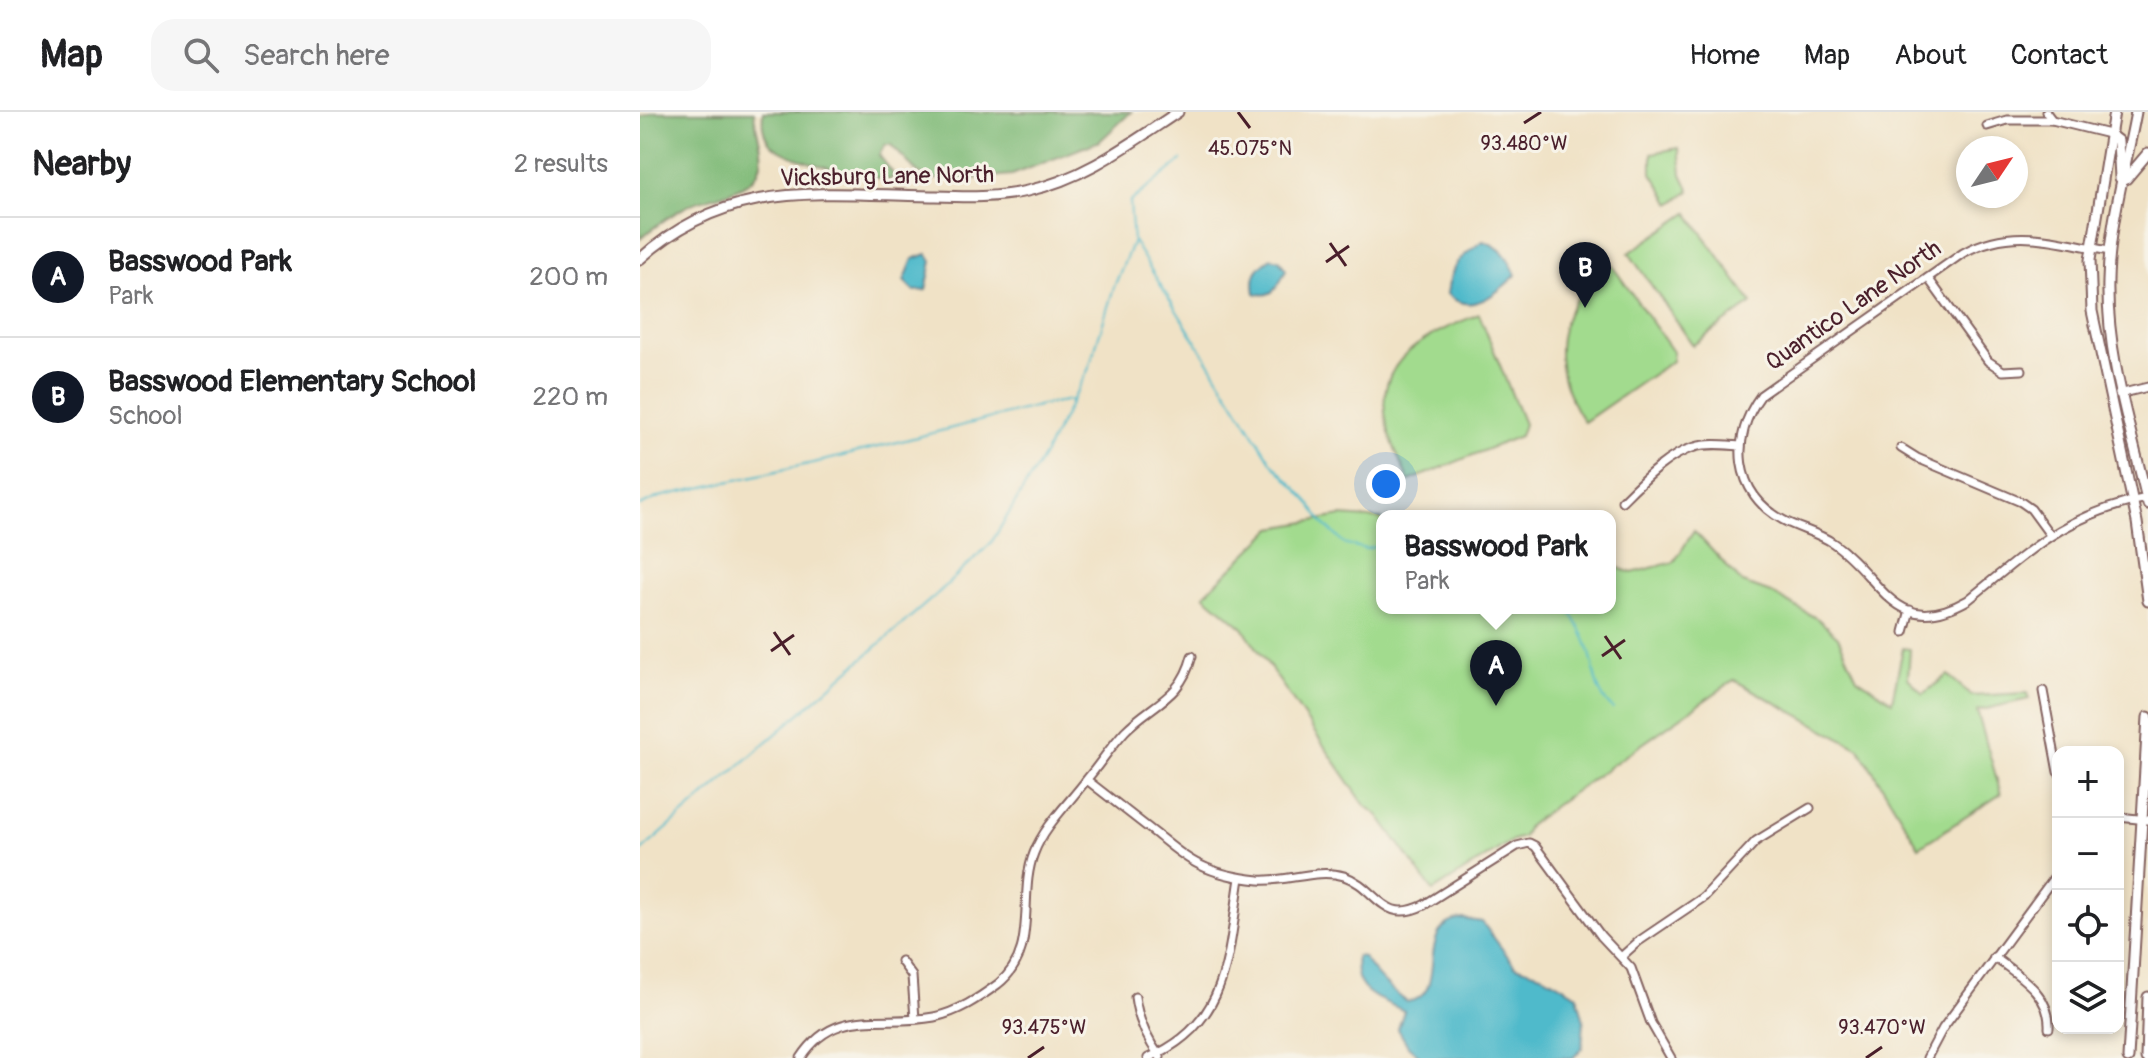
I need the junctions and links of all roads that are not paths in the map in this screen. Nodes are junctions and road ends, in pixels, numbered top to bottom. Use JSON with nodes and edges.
{"nodes":[{"id":1,"x":1178,"y":112,"type":"edge"},
{"id":2,"x":2046,"y":112,"type":"edge"},
{"id":3,"x":2114,"y":112,"type":"edge"},
{"id":4,"x":2136,"y":112,"type":"edge"},
{"id":5,"x":2052,"y":120,"type":"junction"},
{"id":6,"x":1987,"y":126,"type":"dead end"},
{"id":7,"x":2109,"y":134,"type":"junction"},
{"id":8,"x":2148,"y":153,"type":"edge"},
{"id":9,"x":2121,"y":189,"type":"junction"},
{"id":10,"x":2092,"y":248,"type":"junction"},
{"id":11,"x":2110,"y":251,"type":"junction"},
{"id":12,"x":640,"y":259,"type":"edge"},
{"id":13,"x":1928,"y":278,"type":"junction"},
{"id":14,"x":2022,"y":370,"type":"dead end"},
{"id":15,"x":2148,"y":387,"type":"edge"},
{"id":16,"x":2123,"y":393,"type":"junction"},
{"id":17,"x":2109,"y":396,"type":"junction"},
{"id":18,"x":1740,"y":446,"type":"junction"},
{"id":19,"x":1901,"y":448,"type":"dead end"},
{"id":20,"x":2133,"y":500,"type":"junction"},
{"id":21,"x":1622,"y":501,"type":"dead end"},
{"id":22,"x":2147,"y":501,"type":"edge"},
{"id":23,"x":2050,"y":535,"type":"junction"},
{"id":24,"x":2148,"y":601,"type":"edge"},
{"id":25,"x":1910,"y":610,"type":"junction"},
{"id":26,"x":1904,"y":632,"type":"dead end"},
{"id":27,"x":1192,"y":656,"type":"dead end"},
{"id":28,"x":2043,"y":691,"type":"dead end"},
{"id":29,"x":2148,"y":717,"type":"edge"},
{"id":30,"x":2053,"y":746,"type":"edge"},
{"id":31,"x":1087,"y":780,"type":"junction"},
{"id":32,"x":1810,"y":808,"type":"dead end"},
{"id":33,"x":2124,"y":817,"type":"edge"},
{"id":34,"x":2145,"y":819,"type":"edge"},
{"id":35,"x":1240,"y":878,"type":"junction"},
{"id":36,"x":2052,"y":880,"type":"edge"},
{"id":37,"x":1622,"y":956,"type":"junction"},
{"id":38,"x":1994,"y":957,"type":"junction"},
{"id":39,"x":901,"y":961,"type":"dead end"},
{"id":40,"x":1135,"y":997,"type":"dead end"},
{"id":41,"x":2148,"y":997,"type":"edge"},
{"id":42,"x":915,"y":1019,"type":"junction"},
{"id":43,"x":2049,"y":1028,"type":"dead end"},
{"id":44,"x":1669,"y":1055,"type":"edge"},
{"id":45,"x":1159,"y":1056,"type":"edge"},
{"id":46,"x":801,"y":1058,"type":"edge"},
{"id":47,"x":1148,"y":1058,"type":"edge"},
{"id":48,"x":1658,"y":1058,"type":"edge"},
{"id":49,"x":1927,"y":1058,"type":"edge"},
{"id":50,"x":2128,"y":1058,"type":"edge"},
{"id":51,"x":2146,"y":1058,"type":"edge"}],
"edges":[{"from":1,"to":12,"type":"main road","name":"Vicksburg Lane North"},
{"from":2,"to":5,"type":"street"},
{"from":3,"to":7,"type":"main road"},
{"from":4,"to":9,"type":"main road"},
{"from":5,"to":6,"type":"street"},
{"from":5,"to":7,"type":"street"},
{"from":7,"to":9,"type":"main road"},
{"from":7,"to":10,"type":"main road"},
{"from":8,"to":9,"type":"main road"},
{"from":9,"to":11,"type":"main road"},
{"from":10,"to":11,"type":"street","name":"Quantico Lane North"},
{"from":10,"to":13,"type":"street","name":"Quantico Lane North"},
{"from":10,"to":17,"type":"main road"},
{"from":11,"to":16,"type":"main road"},
{"from":13,"to":14,"type":"street"},
{"from":13,"to":18,"type":"street","name":"Quantico Lane North"},
{"from":15,"to":16,"type":"street"},
{"from":16,"to":17,"type":"street"},
{"from":16,"to":22,"type":"main road"},
{"from":17,"to":20,"type":"main road"},
{"from":18,"to":21,"type":"street"},
{"from":18,"to":25,"type":"street"},
{"from":19,"to":23,"type":"street"},
{"from":20,"to":22,"type":"street"},
{"from":20,"to":23,"type":"street"},
{"from":20,"to":24,"type":"main road"},
{"from":23,"to":25,"type":"street"},
{"from":25,"to":26,"type":"street"},
{"from":27,"to":31,"type":"street"},
{"from":28,"to":30,"type":"street"},
{"from":29,"to":34,"type":"main road"},
{"from":31,"to":35,"type":"street"},
{"from":31,"to":42,"type":"street"},
{"from":32,"to":37,"type":"street"},
{"from":33,"to":34,"type":"street"},
{"from":34,"to":50,"type":"main road"},
{"from":35,"to":37,"type":"street"},
{"from":35,"to":45,"type":"street"},
{"from":36,"to":38,"type":"street"},
{"from":37,"to":44,"type":"street"},
{"from":38,"to":43,"type":"street"},
{"from":38,"to":49,"type":"street"},
{"from":39,"to":42,"type":"street"},
{"from":40,"to":45,"type":"street"},
{"from":41,"to":51,"type":"main road"},
{"from":42,"to":46,"type":"street"},
{"from":44,"to":48,"type":"street"},
{"from":45,"to":47,"type":"street"}]}
